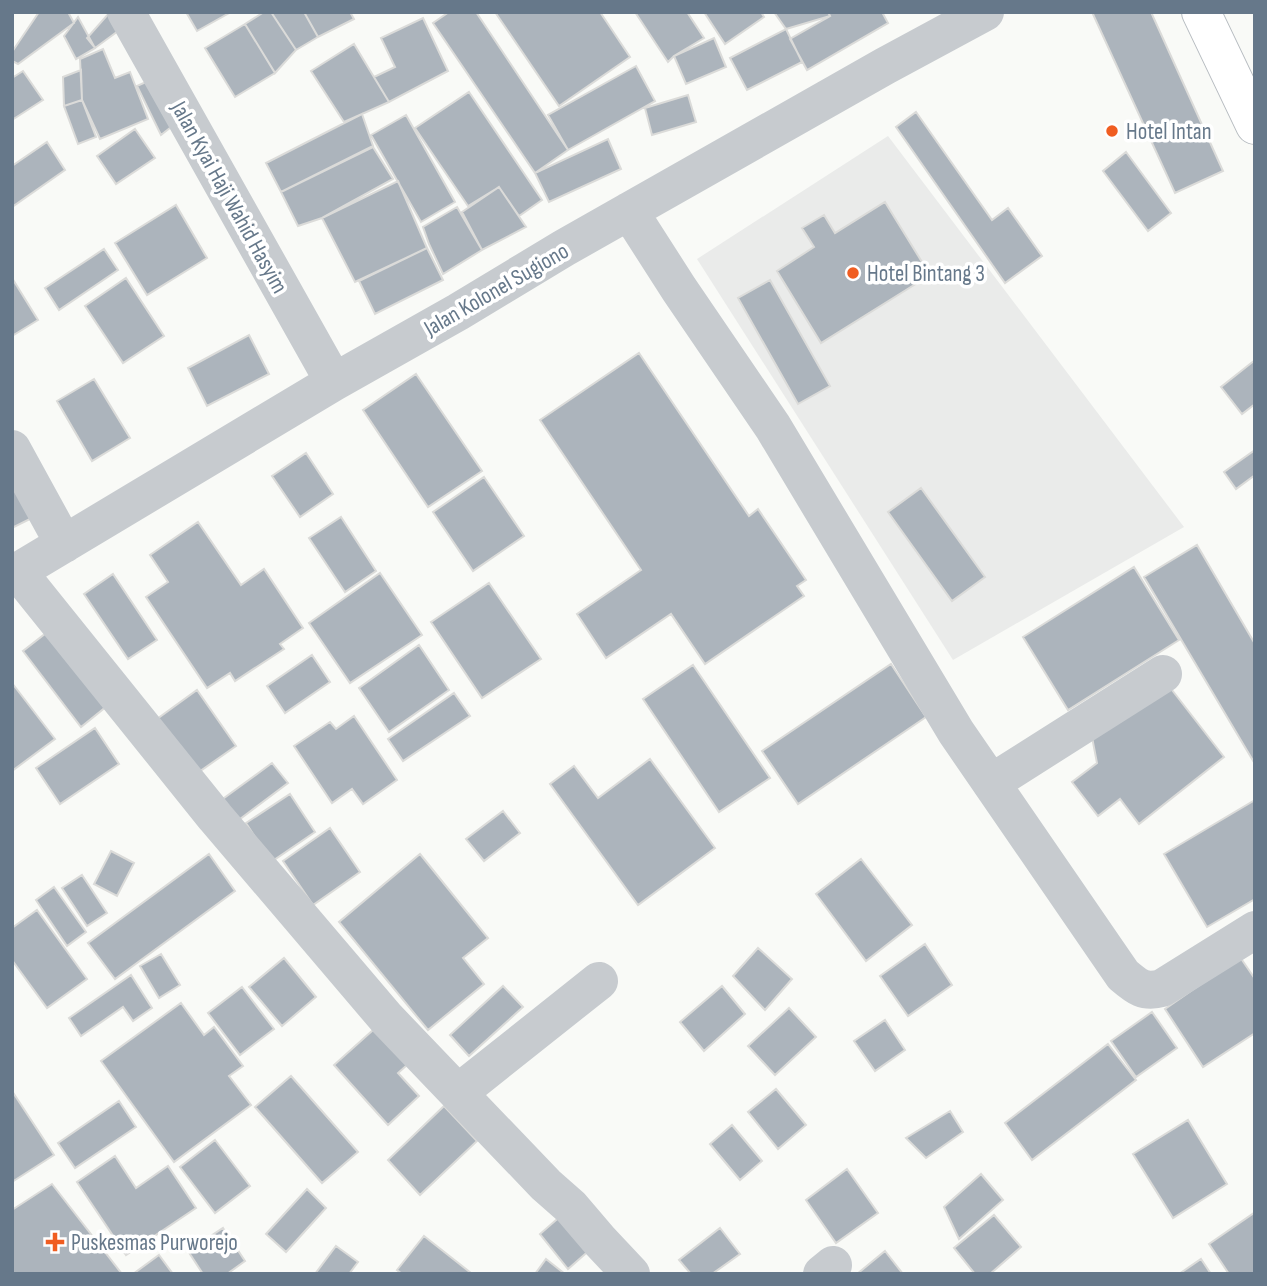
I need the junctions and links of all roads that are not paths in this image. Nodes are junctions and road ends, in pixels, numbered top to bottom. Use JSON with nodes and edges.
{"nodes":[{"id":1,"x":126,"y":12,"type":"edge"},
{"id":2,"x":985,"y":12,"type":"edge"},
{"id":3,"x":1202,"y":12,"type":"edge"},
{"id":4,"x":1255,"y":125,"type":"edge"},
{"id":5,"x":629,"y":211,"type":"junction"},
{"id":6,"x":334,"y":382,"type":"junction"},
{"id":7,"x":12,"y":449,"type":"edge"},
{"id":8,"x":64,"y":544,"type":"junction"},
{"id":9,"x":15,"y":573,"type":"edge"},
{"id":10,"x":1163,"y":674,"type":"dead end"},
{"id":11,"x":991,"y":783,"type":"junction"},
{"id":12,"x":1255,"y":930,"type":"edge"},
{"id":13,"x":599,"y":982,"type":"dead end"},
{"id":14,"x":458,"y":1093,"type":"junction"},
{"id":15,"x":631,"y":1274,"type":"edge"}],
"edges":[{"from":1,"to":6,"type":"street","name":"Jalan Kyai Haji Wahid Hasyim"},
{"from":2,"to":5,"type":"street","name":"Jalan Kolonel Sugiono"},
{"from":3,"to":4,"type":"main road"},
{"from":5,"to":6,"type":"street","name":"Jalan Kolonel Sugiono"},
{"from":5,"to":11,"type":"street"},
{"from":6,"to":8,"type":"street","name":"Jalan Kolonel Sugiono"},
{"from":7,"to":8,"type":"street"},
{"from":8,"to":9,"type":"street","name":"Jalan Kolonel Sugiono"},
{"from":9,"to":14,"type":"street"},
{"from":10,"to":11,"type":"street"},
{"from":11,"to":12,"type":"street"},
{"from":13,"to":14,"type":"street"},
{"from":14,"to":15,"type":"street"}]}
